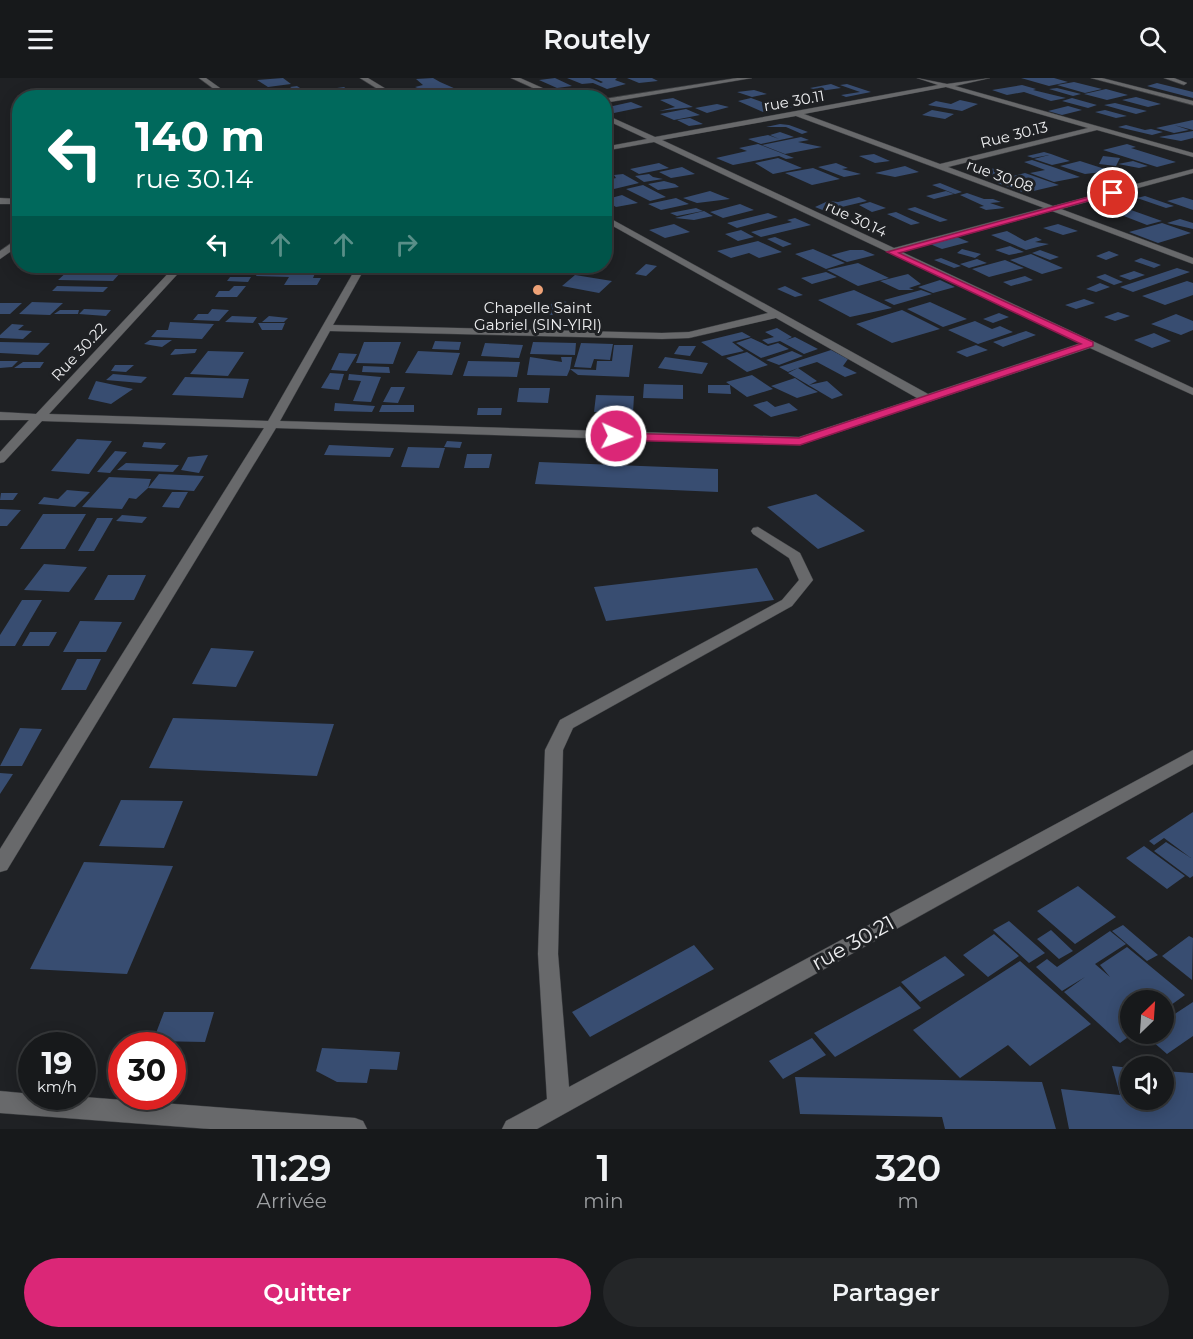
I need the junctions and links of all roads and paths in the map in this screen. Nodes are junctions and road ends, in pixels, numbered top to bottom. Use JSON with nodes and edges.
{"nodes":[{"id":1,"x":202,"y":78,"type":"edge"},
{"id":2,"x":363,"y":78,"type":"edge"},
{"id":3,"x":514,"y":78,"type":"edge"},
{"id":4,"x":749,"y":78,"type":"edge"},
{"id":5,"x":920,"y":78,"type":"edge"},
{"id":6,"x":987,"y":78,"type":"edge"},
{"id":7,"x":1094,"y":78,"type":"edge"},
{"id":8,"x":1167,"y":78,"type":"edge"},
{"id":9,"x":1184,"y":82,"type":"dead end"},
{"id":10,"x":948,"y":86,"type":"junction"},
{"id":11,"x":219,"y":90,"type":"edge"},
{"id":12,"x":384,"y":90,"type":"edge"},
{"id":13,"x":543,"y":90,"type":"edge"},
{"id":14,"x":612,"y":100,"type":"edge"},
{"id":15,"x":1193,"y":103,"type":"edge"},
{"id":16,"x":798,"y":114,"type":"junction"},
{"id":17,"x":612,"y":121,"type":"edge"},
{"id":18,"x":1096,"y":128,"type":"junction"},
{"id":19,"x":653,"y":140,"type":"junction"},
{"id":20,"x":612,"y":148,"type":"edge"},
{"id":21,"x":1193,"y":155,"type":"edge"},
{"id":22,"x":939,"y":167,"type":"junction"},
{"id":23,"x":1193,"y":171,"type":"edge"},
{"id":24,"x":1054,"y":210,"type":"junction"},
{"id":25,"x":612,"y":221,"type":"edge"},
{"id":26,"x":12,"y":246,"type":"edge"},
{"id":27,"x":891,"y":252,"type":"junction"},
{"id":28,"x":0,"y":256,"type":"edge"},
{"id":29,"x":1192,"y":261,"type":"edge"},
{"id":30,"x":173,"y":273,"type":"edge"},
{"id":31,"x":357,"y":273,"type":"edge"},
{"id":32,"x":778,"y":314,"type":"junction"},
{"id":33,"x":328,"y":328,"type":"junction"},
{"id":34,"x":1090,"y":344,"type":"junction"},
{"id":35,"x":1193,"y":392,"type":"edge"},
{"id":36,"x":928,"y":399,"type":"junction"},
{"id":37,"x":0,"y":416,"type":"edge"},
{"id":38,"x":39,"y":417,"type":"junction"},
{"id":39,"x":271,"y":426,"type":"junction"},
{"id":40,"x":0,"y":459,"type":"edge"},
{"id":41,"x":758,"y":531,"type":"dead end"},
{"id":42,"x":1193,"y":756,"type":"edge"},
{"id":43,"x":0,"y":865,"type":"edge"},
{"id":44,"x":0,"y":1102,"type":"edge"},
{"id":45,"x":559,"y":1104,"type":"junction"},
{"id":46,"x":355,"y":1129,"type":"edge"},
{"id":47,"x":514,"y":1129,"type":"edge"}],
"edges":[{"from":1,"to":11,"type":"street"},
{"from":2,"to":12,"type":"street"},
{"from":3,"to":13,"type":"street"},
{"from":4,"to":14,"type":"street"},
{"from":5,"to":10,"type":"street"},
{"from":6,"to":10,"type":"street","name":"rue 30.11"},
{"from":7,"to":15,"type":"street"},
{"from":8,"to":9,"type":"street"},
{"from":10,"to":16,"type":"street","name":"rue 30.11"},
{"from":10,"to":18,"type":"street"},
{"from":16,"to":19,"type":"street","name":"rue 30.11"},
{"from":16,"to":22,"type":"street","name":"rue 30.08"},
{"from":17,"to":19,"type":"street","name":"rue 30.14"},
{"from":18,"to":21,"type":"street"},
{"from":18,"to":22,"type":"street","name":"Rue 30.13"},
{"from":19,"to":20,"type":"street","name":"rue 30.11"},
{"from":19,"to":27,"type":"street","name":"rue 30.14"},
{"from":22,"to":24,"type":"street","name":"rue 30.08"},
{"from":23,"to":24,"type":"street"},
{"from":24,"to":27,"type":"street"},
{"from":24,"to":29,"type":"street","name":"rue 30.08"},
{"from":25,"to":32,"type":"street"},
{"from":26,"to":28,"type":"street"},
{"from":27,"to":34,"type":"street","name":"rue 30.14"},
{"from":30,"to":38,"type":"street","name":"Rue 30.22"},
{"from":31,"to":33,"type":"street"},
{"from":32,"to":33,"type":"street"},
{"from":32,"to":36,"type":"street"},
{"from":33,"to":39,"type":"street"},
{"from":34,"to":35,"type":"street","name":"rue 30.14"},
{"from":34,"to":36,"type":"street"},
{"from":36,"to":39,"type":"street"},
{"from":37,"to":38,"type":"street"},
{"from":38,"to":39,"type":"street"},
{"from":38,"to":40,"type":"street","name":"Rue 30.22"},
{"from":39,"to":43,"type":"street"},
{"from":41,"to":45,"type":"street"},
{"from":42,"to":45,"type":"street","name":"rue 30.21"},
{"from":44,"to":46,"type":"street"},
{"from":45,"to":47,"type":"street","name":"rue 30.21"}]}
